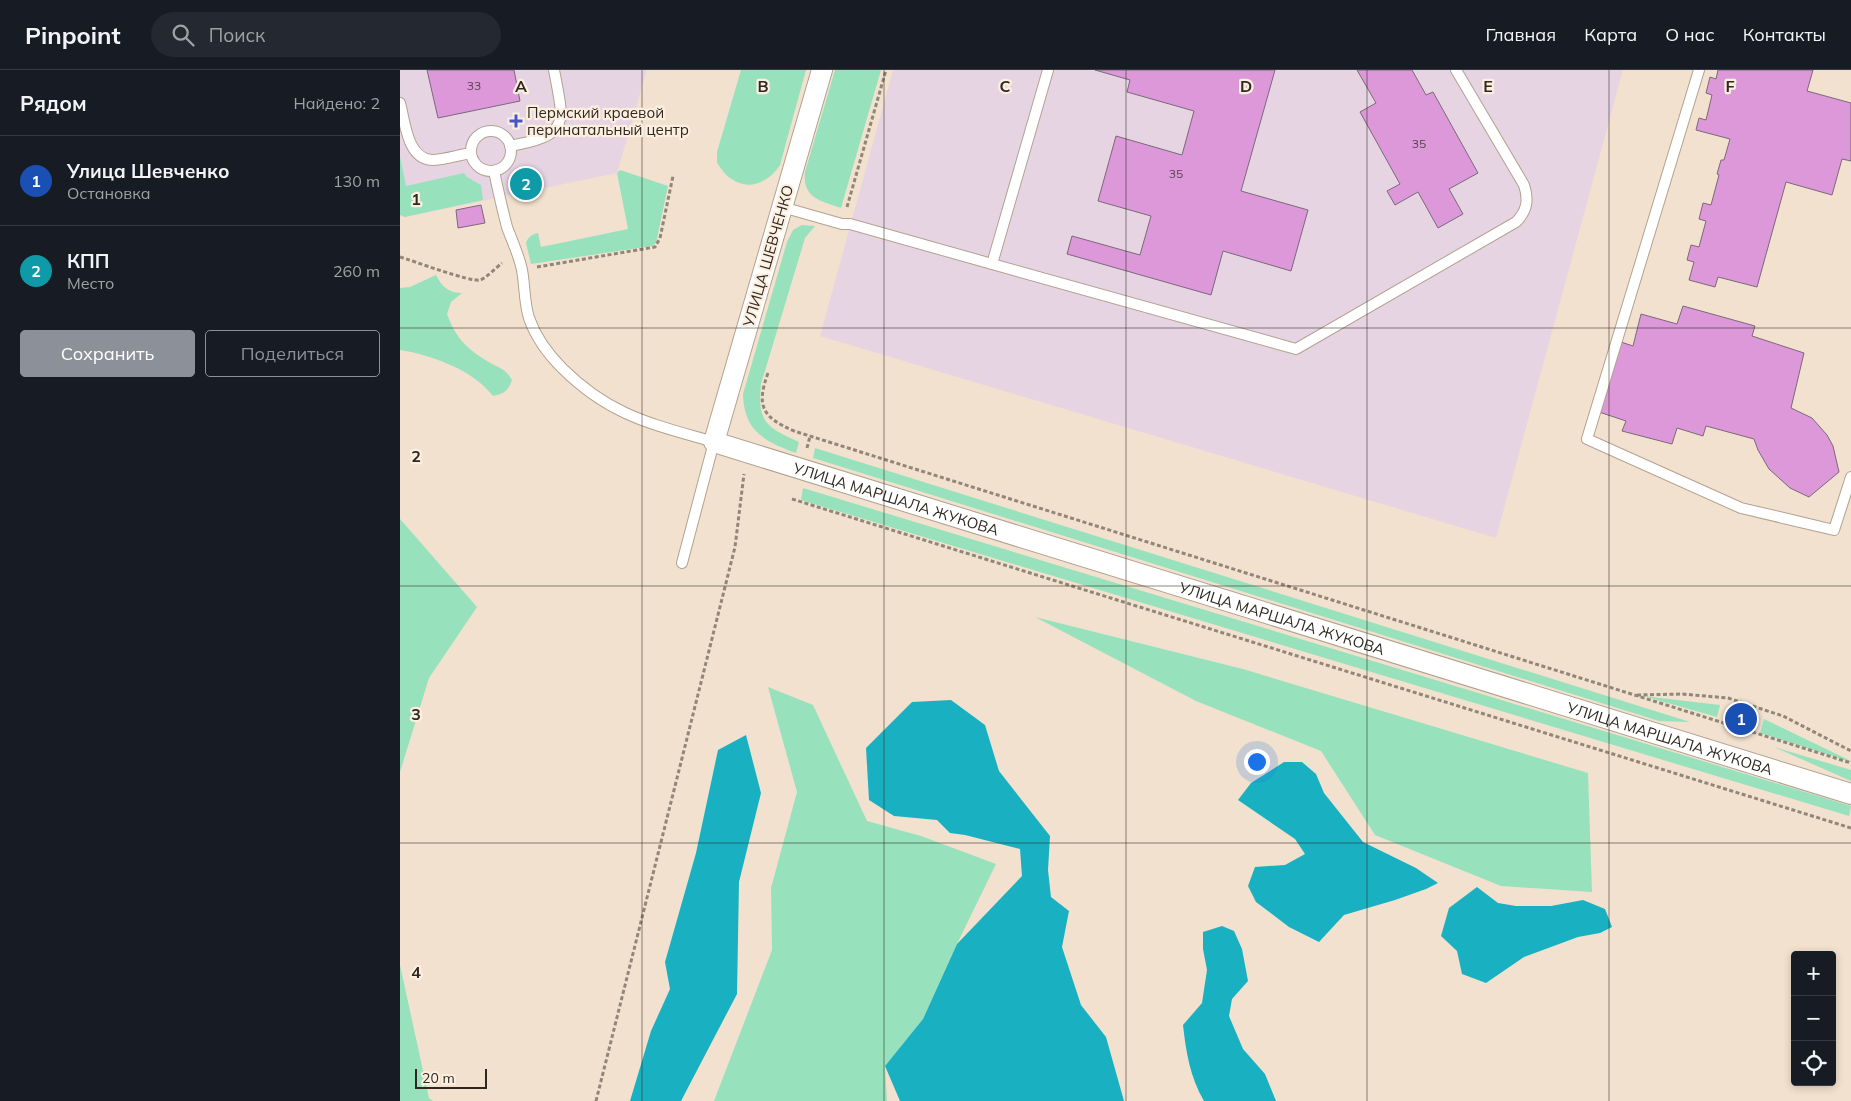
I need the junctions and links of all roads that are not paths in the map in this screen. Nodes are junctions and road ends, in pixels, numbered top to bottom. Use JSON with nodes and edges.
{"nodes":[{"id":1,"x":554,"y":70,"type":"edge"},
{"id":2,"x":822,"y":70,"type":"edge"},
{"id":3,"x":1048,"y":70,"type":"edge"},
{"id":4,"x":1456,"y":70,"type":"edge"},
{"id":5,"x":1699,"y":70,"type":"edge"},
{"id":6,"x":400,"y":103,"type":"edge"},
{"id":7,"x":510,"y":146,"type":"junction"},
{"id":8,"x":471,"y":153,"type":"junction"},
{"id":9,"x":494,"y":171,"type":"junction"},
{"id":10,"x":782,"y":206,"type":"junction"},
{"id":11,"x":992,"y":264,"type":"junction"},
{"id":12,"x":714,"y":442,"type":"junction"},
{"id":13,"x":1851,"y":477,"type":"edge"},
{"id":14,"x":682,"y":563,"type":"dead end"},
{"id":15,"x":1851,"y":794,"type":"edge"}],
"edges":[{"from":1,"to":7,"type":"lane"},
{"from":2,"to":10,"type":"street","name":"УЛИЦА ШЕВЧЕНКО"},
{"from":3,"to":11,"type":"lane"},
{"from":4,"to":11,"type":"lane"},
{"from":5,"to":13,"type":"lane"},
{"from":6,"to":8,"type":"lane"},
{"from":7,"to":8,"type":"lane"},
{"from":7,"to":9,"type":"lane"},
{"from":8,"to":9,"type":"lane"},
{"from":9,"to":12,"type":"lane"},
{"from":10,"to":11,"type":"lane"},
{"from":10,"to":12,"type":"street","name":"УЛИЦА ШЕВЧЕНКО"},
{"from":12,"to":14,"type":"lane"},
{"from":12,"to":15,"type":"street","name":"УЛИЦА МАРШАЛА ЖУКОВА"}]}
